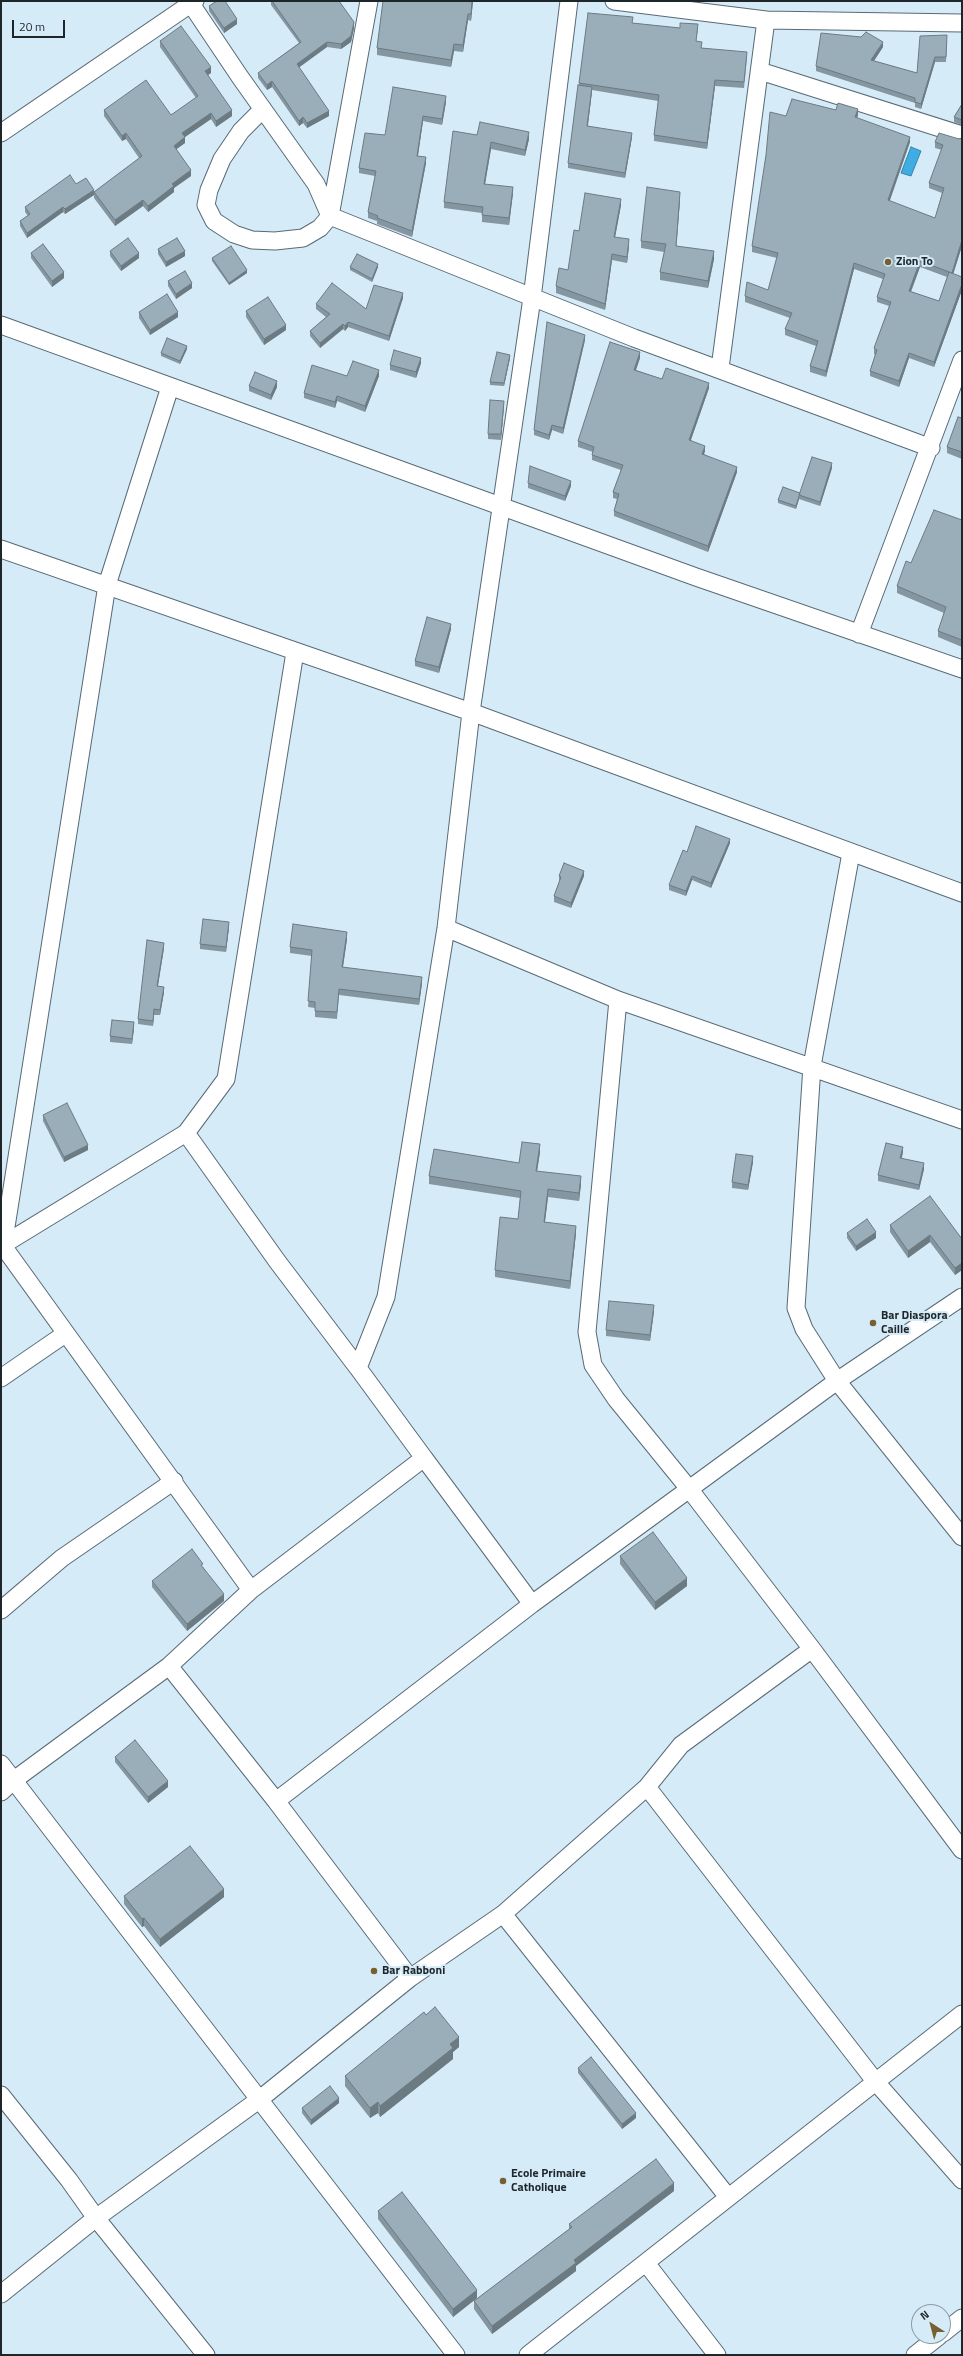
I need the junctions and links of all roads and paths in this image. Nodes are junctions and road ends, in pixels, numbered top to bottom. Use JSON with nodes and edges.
{"nodes":[{"id":1,"x":369,"y":1,"type":"edge"},
{"id":2,"x":569,"y":1,"type":"edge"},
{"id":3,"x":614,"y":1,"type":"edge"},
{"id":4,"x":191,"y":2,"type":"edge"},
{"id":5,"x":766,"y":20,"type":"junction"},
{"id":6,"x":962,"y":23,"type":"edge"},
{"id":7,"x":760,"y":71,"type":"junction"},
{"id":8,"x":263,"y":109,"type":"junction"},
{"id":9,"x":1,"y":133,"type":"edge"},
{"id":10,"x":962,"y":135,"type":"edge"},
{"id":11,"x":330,"y":216,"type":"junction"},
{"id":12,"x":532,"y":298,"type":"junction"},
{"id":13,"x":1,"y":325,"type":"edge"},
{"id":14,"x":962,"y":360,"type":"edge"},
{"id":15,"x":720,"y":368,"type":"junction"},
{"id":16,"x":170,"y":387,"type":"junction"},
{"id":17,"x":931,"y":448,"type":"junction"},
{"id":18,"x":503,"y":507,"type":"junction"},
{"id":19,"x":1,"y":549,"type":"edge"},
{"id":20,"x":107,"y":585,"type":"junction"},
{"id":21,"x":859,"y":634,"type":"junction"},
{"id":22,"x":295,"y":652,"type":"junction"},
{"id":23,"x":962,"y":669,"type":"edge"},
{"id":24,"x":471,"y":712,"type":"junction"},
{"id":25,"x":851,"y":853,"type":"junction"},
{"id":26,"x":962,"y":893,"type":"edge"},
{"id":27,"x":446,"y":928,"type":"junction"},
{"id":28,"x":618,"y":1000,"type":"junction"},
{"id":29,"x":812,"y":1066,"type":"junction"},
{"id":30,"x":962,"y":1120,"type":"edge"},
{"id":31,"x":186,"y":1133,"type":"junction"},
{"id":32,"x":2,"y":1246,"type":"edge"},
{"id":33,"x":962,"y":1297,"type":"edge"},
{"id":34,"x":65,"y":1334,"type":"junction"},
{"id":35,"x":358,"y":1368,"type":"junction"},
{"id":36,"x":1,"y":1378,"type":"edge"},
{"id":37,"x":837,"y":1381,"type":"junction"},
{"id":38,"x":424,"y":1458,"type":"junction"},
{"id":39,"x":174,"y":1481,"type":"junction"},
{"id":40,"x":690,"y":1490,"type":"junction"},
{"id":41,"x":962,"y":1537,"type":"edge"},
{"id":42,"x":251,"y":1590,"type":"junction"},
{"id":43,"x":532,"y":1604,"type":"junction"},
{"id":44,"x":1,"y":1610,"type":"edge"},
{"id":45,"x":812,"y":1649,"type":"junction"},
{"id":46,"x":169,"y":1666,"type":"junction"},
{"id":47,"x":1,"y":1764,"type":"edge"},
{"id":48,"x":14,"y":1780,"type":"junction"},
{"id":49,"x":647,"y":1787,"type":"junction"},
{"id":50,"x":1,"y":1792,"type":"edge"},
{"id":51,"x":276,"y":1801,"type":"junction"},
{"id":52,"x":962,"y":1850,"type":"edge"},
{"id":53,"x":503,"y":1914,"type":"junction"},
{"id":54,"x":410,"y":1978,"type":"junction"},
{"id":55,"x":962,"y":2014,"type":"edge"},
{"id":56,"x":875,"y":2081,"type":"junction"},
{"id":57,"x":1,"y":2094,"type":"edge"},
{"id":58,"x":260,"y":2099,"type":"junction"},
{"id":59,"x":962,"y":2180,"type":"edge"},
{"id":60,"x":728,"y":2197,"type":"junction"},
{"id":61,"x":96,"y":2218,"type":"junction"},
{"id":62,"x":646,"y":2264,"type":"junction"},
{"id":63,"x":1,"y":2294,"type":"edge"},
{"id":64,"x":962,"y":2318,"type":"edge"},
{"id":65,"x":951,"y":2327,"type":"edge"},
{"id":66,"x":929,"y":2344,"type":"edge"},
{"id":67,"x":206,"y":2355,"type":"edge"},
{"id":68,"x":456,"y":2355,"type":"edge"},
{"id":69,"x":528,"y":2355,"type":"edge"},
{"id":70,"x":717,"y":2355,"type":"edge"},
{"id":71,"x":915,"y":2355,"type":"edge"}],
"edges":[{"from":1,"to":11,"type":"street"},
{"from":2,"to":12,"type":"street"},
{"from":3,"to":5,"type":"street"},
{"from":4,"to":8,"type":"street"},
{"from":4,"to":9,"type":"street"},
{"from":5,"to":6,"type":"street"},
{"from":5,"to":7,"type":"street"},
{"from":7,"to":10,"type":"street"},
{"from":7,"to":15,"type":"street"},
{"from":8,"to":11,"type":"street"},
{"from":8,"to":11,"type":"street"},
{"from":11,"to":12,"type":"street"},
{"from":12,"to":15,"type":"street"},
{"from":12,"to":18,"type":"street"},
{"from":13,"to":16,"type":"street"},
{"from":14,"to":17,"type":"street"},
{"from":15,"to":17,"type":"street"},
{"from":16,"to":18,"type":"street"},
{"from":16,"to":20,"type":"street"},
{"from":17,"to":21,"type":"street"},
{"from":18,"to":21,"type":"street"},
{"from":18,"to":24,"type":"street"},
{"from":19,"to":20,"type":"street"},
{"from":20,"to":22,"type":"street"},
{"from":20,"to":32,"type":"street"},
{"from":21,"to":23,"type":"street"},
{"from":22,"to":24,"type":"street"},
{"from":22,"to":31,"type":"street"},
{"from":24,"to":25,"type":"street"},
{"from":24,"to":27,"type":"street"},
{"from":25,"to":26,"type":"street"},
{"from":25,"to":29,"type":"street"},
{"from":27,"to":28,"type":"street"},
{"from":27,"to":35,"type":"street"},
{"from":28,"to":29,"type":"street"},
{"from":28,"to":40,"type":"street"},
{"from":29,"to":30,"type":"street"},
{"from":29,"to":37,"type":"street"},
{"from":31,"to":32,"type":"street"},
{"from":31,"to":35,"type":"street"},
{"from":32,"to":34,"type":"street"},
{"from":33,"to":37,"type":"street"},
{"from":34,"to":36,"type":"street"},
{"from":34,"to":39,"type":"street"},
{"from":35,"to":38,"type":"street"},
{"from":37,"to":40,"type":"street"},
{"from":37,"to":41,"type":"street"},
{"from":38,"to":42,"type":"street"},
{"from":38,"to":43,"type":"street"},
{"from":39,"to":42,"type":"street"},
{"from":39,"to":44,"type":"street"},
{"from":40,"to":43,"type":"street"},
{"from":40,"to":45,"type":"street"},
{"from":42,"to":46,"type":"street"},
{"from":43,"to":51,"type":"street"},
{"from":45,"to":49,"type":"street"},
{"from":45,"to":52,"type":"street"},
{"from":46,"to":48,"type":"street"},
{"from":46,"to":51,"type":"street"},
{"from":47,"to":48,"type":"street"},
{"from":48,"to":50,"type":"street"},
{"from":48,"to":58,"type":"street"},
{"from":49,"to":53,"type":"street"},
{"from":49,"to":56,"type":"street"},
{"from":51,"to":54,"type":"street"},
{"from":53,"to":54,"type":"street"},
{"from":53,"to":60,"type":"street"},
{"from":54,"to":58,"type":"street"},
{"from":55,"to":56,"type":"street"},
{"from":56,"to":59,"type":"street"},
{"from":56,"to":60,"type":"street"},
{"from":57,"to":61,"type":"street"},
{"from":58,"to":61,"type":"street"},
{"from":58,"to":68,"type":"street"},
{"from":60,"to":62,"type":"street"},
{"from":61,"to":63,"type":"street"},
{"from":61,"to":67,"type":"street"},
{"from":62,"to":69,"type":"street"},
{"from":62,"to":70,"type":"street"},
{"from":64,"to":65,"type":"street"},
{"from":66,"to":71,"type":"street"}]}
